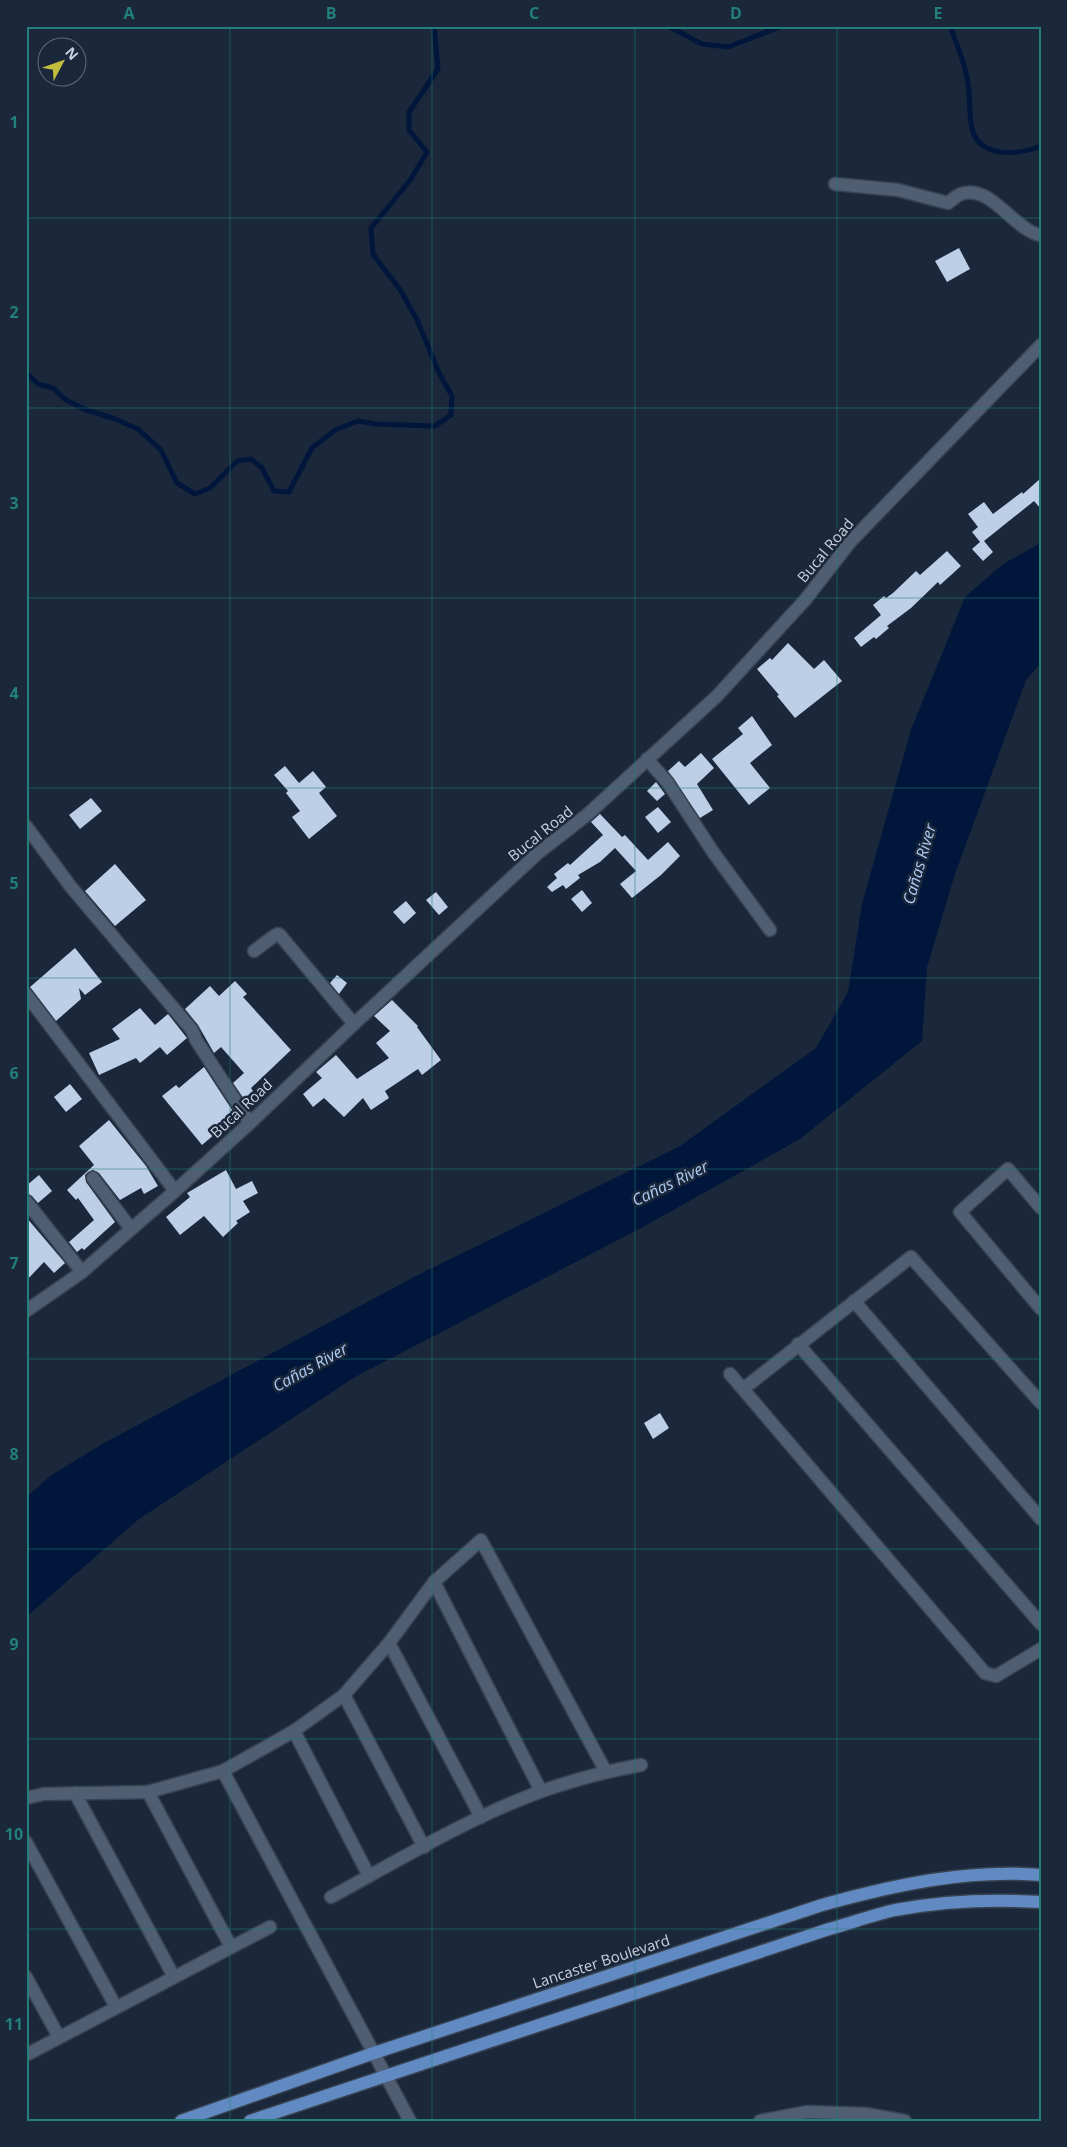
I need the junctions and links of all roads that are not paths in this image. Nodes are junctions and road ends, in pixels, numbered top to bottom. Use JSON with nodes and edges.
{"nodes":[{"id":1,"x":835,"y":184,"type":"dead end"},
{"id":2,"x":1041,"y":235,"type":"edge"},
{"id":3,"x":1041,"y":345,"type":"edge"},
{"id":4,"x":647,"y":759,"type":"junction"},
{"id":5,"x":26,"y":826,"type":"edge"},
{"id":6,"x":770,"y":930,"type":"dead end"},
{"id":7,"x":254,"y":951,"type":"dead end"},
{"id":8,"x":26,"y":994,"type":"edge"},
{"id":9,"x":354,"y":1024,"type":"junction"},
{"id":10,"x":250,"y":1123,"type":"junction"},
{"id":11,"x":93,"y":1178,"type":"dead end"},
{"id":12,"x":175,"y":1190,"type":"junction"},
{"id":13,"x":26,"y":1201,"type":"edge"},
{"id":14,"x":1041,"y":1208,"type":"edge"},
{"id":15,"x":131,"y":1228,"type":"junction"},
{"id":16,"x":82,"y":1272,"type":"junction"},
{"id":17,"x":854,"y":1301,"type":"junction"},
{"id":18,"x":1041,"y":1309,"type":"edge"},
{"id":19,"x":26,"y":1311,"type":"edge"},
{"id":20,"x":798,"y":1344,"type":"junction"},
{"id":21,"x":730,"y":1374,"type":"dead end"},
{"id":22,"x":742,"y":1389,"type":"junction"},
{"id":23,"x":1040,"y":1400,"type":"edge"},
{"id":24,"x":1041,"y":1519,"type":"edge"},
{"id":25,"x":434,"y":1582,"type":"junction"},
{"id":26,"x":1041,"y":1624,"type":"edge"},
{"id":27,"x":389,"y":1643,"type":"junction"},
{"id":28,"x":1041,"y":1650,"type":"edge"},
{"id":29,"x":344,"y":1695,"type":"junction"},
{"id":30,"x":294,"y":1731,"type":"junction"},
{"id":31,"x":641,"y":1765,"type":"dead end"},
{"id":32,"x":224,"y":1771,"type":"junction"},
{"id":33,"x":606,"y":1772,"type":"junction"},
{"id":34,"x":541,"y":1791,"type":"junction"},
{"id":35,"x":148,"y":1792,"type":"junction"},
{"id":36,"x":75,"y":1793,"type":"junction"},
{"id":37,"x":26,"y":1798,"type":"edge"},
{"id":38,"x":481,"y":1817,"type":"junction"},
{"id":39,"x":26,"y":1842,"type":"edge"},
{"id":40,"x":424,"y":1847,"type":"junction"},
{"id":41,"x":1041,"y":1875,"type":"edge"},
{"id":42,"x":369,"y":1876,"type":"junction"},
{"id":43,"x":330,"y":1897,"type":"dead end"},
{"id":44,"x":1041,"y":1902,"type":"edge"},
{"id":45,"x":270,"y":1927,"type":"dead end"},
{"id":46,"x":231,"y":1947,"type":"junction"},
{"id":47,"x":26,"y":1977,"type":"edge"},
{"id":48,"x":174,"y":1977,"type":"junction"},
{"id":49,"x":116,"y":2007,"type":"junction"},
{"id":50,"x":59,"y":2037,"type":"junction"},
{"id":51,"x":374,"y":2053,"type":"junction"},
{"id":52,"x":26,"y":2055,"type":"edge"},
{"id":53,"x":386,"y":2075,"type":"junction"},
{"id":54,"x":181,"y":2121,"type":"edge"},
{"id":55,"x":250,"y":2121,"type":"edge"},
{"id":56,"x":410,"y":2121,"type":"edge"},
{"id":57,"x":760,"y":2121,"type":"edge"},
{"id":58,"x":904,"y":2121,"type":"edge"}],
"edges":[{"from":1,"to":2,"type":"street"},
{"from":3,"to":4,"type":"street","name":"Bucal Road"},
{"from":4,"to":6,"type":"street"},
{"from":4,"to":9,"type":"street","name":"Bucal Road"},
{"from":5,"to":10,"type":"street"},
{"from":7,"to":9,"type":"street"},
{"from":8,"to":12,"type":"street"},
{"from":9,"to":10,"type":"street","name":"Bucal Road"},
{"from":10,"to":12,"type":"street","name":"Bucal Road"},
{"from":11,"to":15,"type":"street"},
{"from":12,"to":15,"type":"street","name":"Bucal Road"},
{"from":13,"to":16,"type":"street"},
{"from":14,"to":18,"type":"street"},
{"from":15,"to":16,"type":"street","name":"Bucal Road"},
{"from":16,"to":19,"type":"street","name":"Bucal Road"},
{"from":17,"to":20,"type":"street"},
{"from":17,"to":23,"type":"street"},
{"from":17,"to":24,"type":"street"},
{"from":20,"to":22,"type":"street"},
{"from":20,"to":26,"type":"street"},
{"from":21,"to":22,"type":"street"},
{"from":22,"to":28,"type":"street"},
{"from":25,"to":27,"type":"street"},
{"from":25,"to":33,"type":"street"},
{"from":25,"to":34,"type":"street"},
{"from":27,"to":29,"type":"street"},
{"from":27,"to":38,"type":"street"},
{"from":29,"to":30,"type":"street"},
{"from":29,"to":40,"type":"street"},
{"from":30,"to":32,"type":"street"},
{"from":30,"to":42,"type":"street"},
{"from":31,"to":33,"type":"street"},
{"from":32,"to":35,"type":"street"},
{"from":32,"to":51,"type":"street"},
{"from":33,"to":34,"type":"street"},
{"from":34,"to":38,"type":"street"},
{"from":35,"to":36,"type":"street"},
{"from":35,"to":46,"type":"street"},
{"from":36,"to":37,"type":"street"},
{"from":36,"to":48,"type":"street"},
{"from":38,"to":40,"type":"street"},
{"from":39,"to":49,"type":"street"},
{"from":40,"to":42,"type":"street"},
{"from":41,"to":51,"type":"main road","name":"Lancaster Boulevard"},
{"from":42,"to":43,"type":"street"},
{"from":44,"to":53,"type":"main road"},
{"from":45,"to":46,"type":"street"},
{"from":46,"to":48,"type":"street"},
{"from":47,"to":50,"type":"street"},
{"from":48,"to":49,"type":"street"},
{"from":49,"to":50,"type":"street"},
{"from":50,"to":52,"type":"street"},
{"from":51,"to":53,"type":"street"},
{"from":51,"to":54,"type":"main road","name":"Lancaster Boulevard"},
{"from":53,"to":55,"type":"main road"},
{"from":53,"to":56,"type":"street"},
{"from":57,"to":58,"type":"street"}]}
